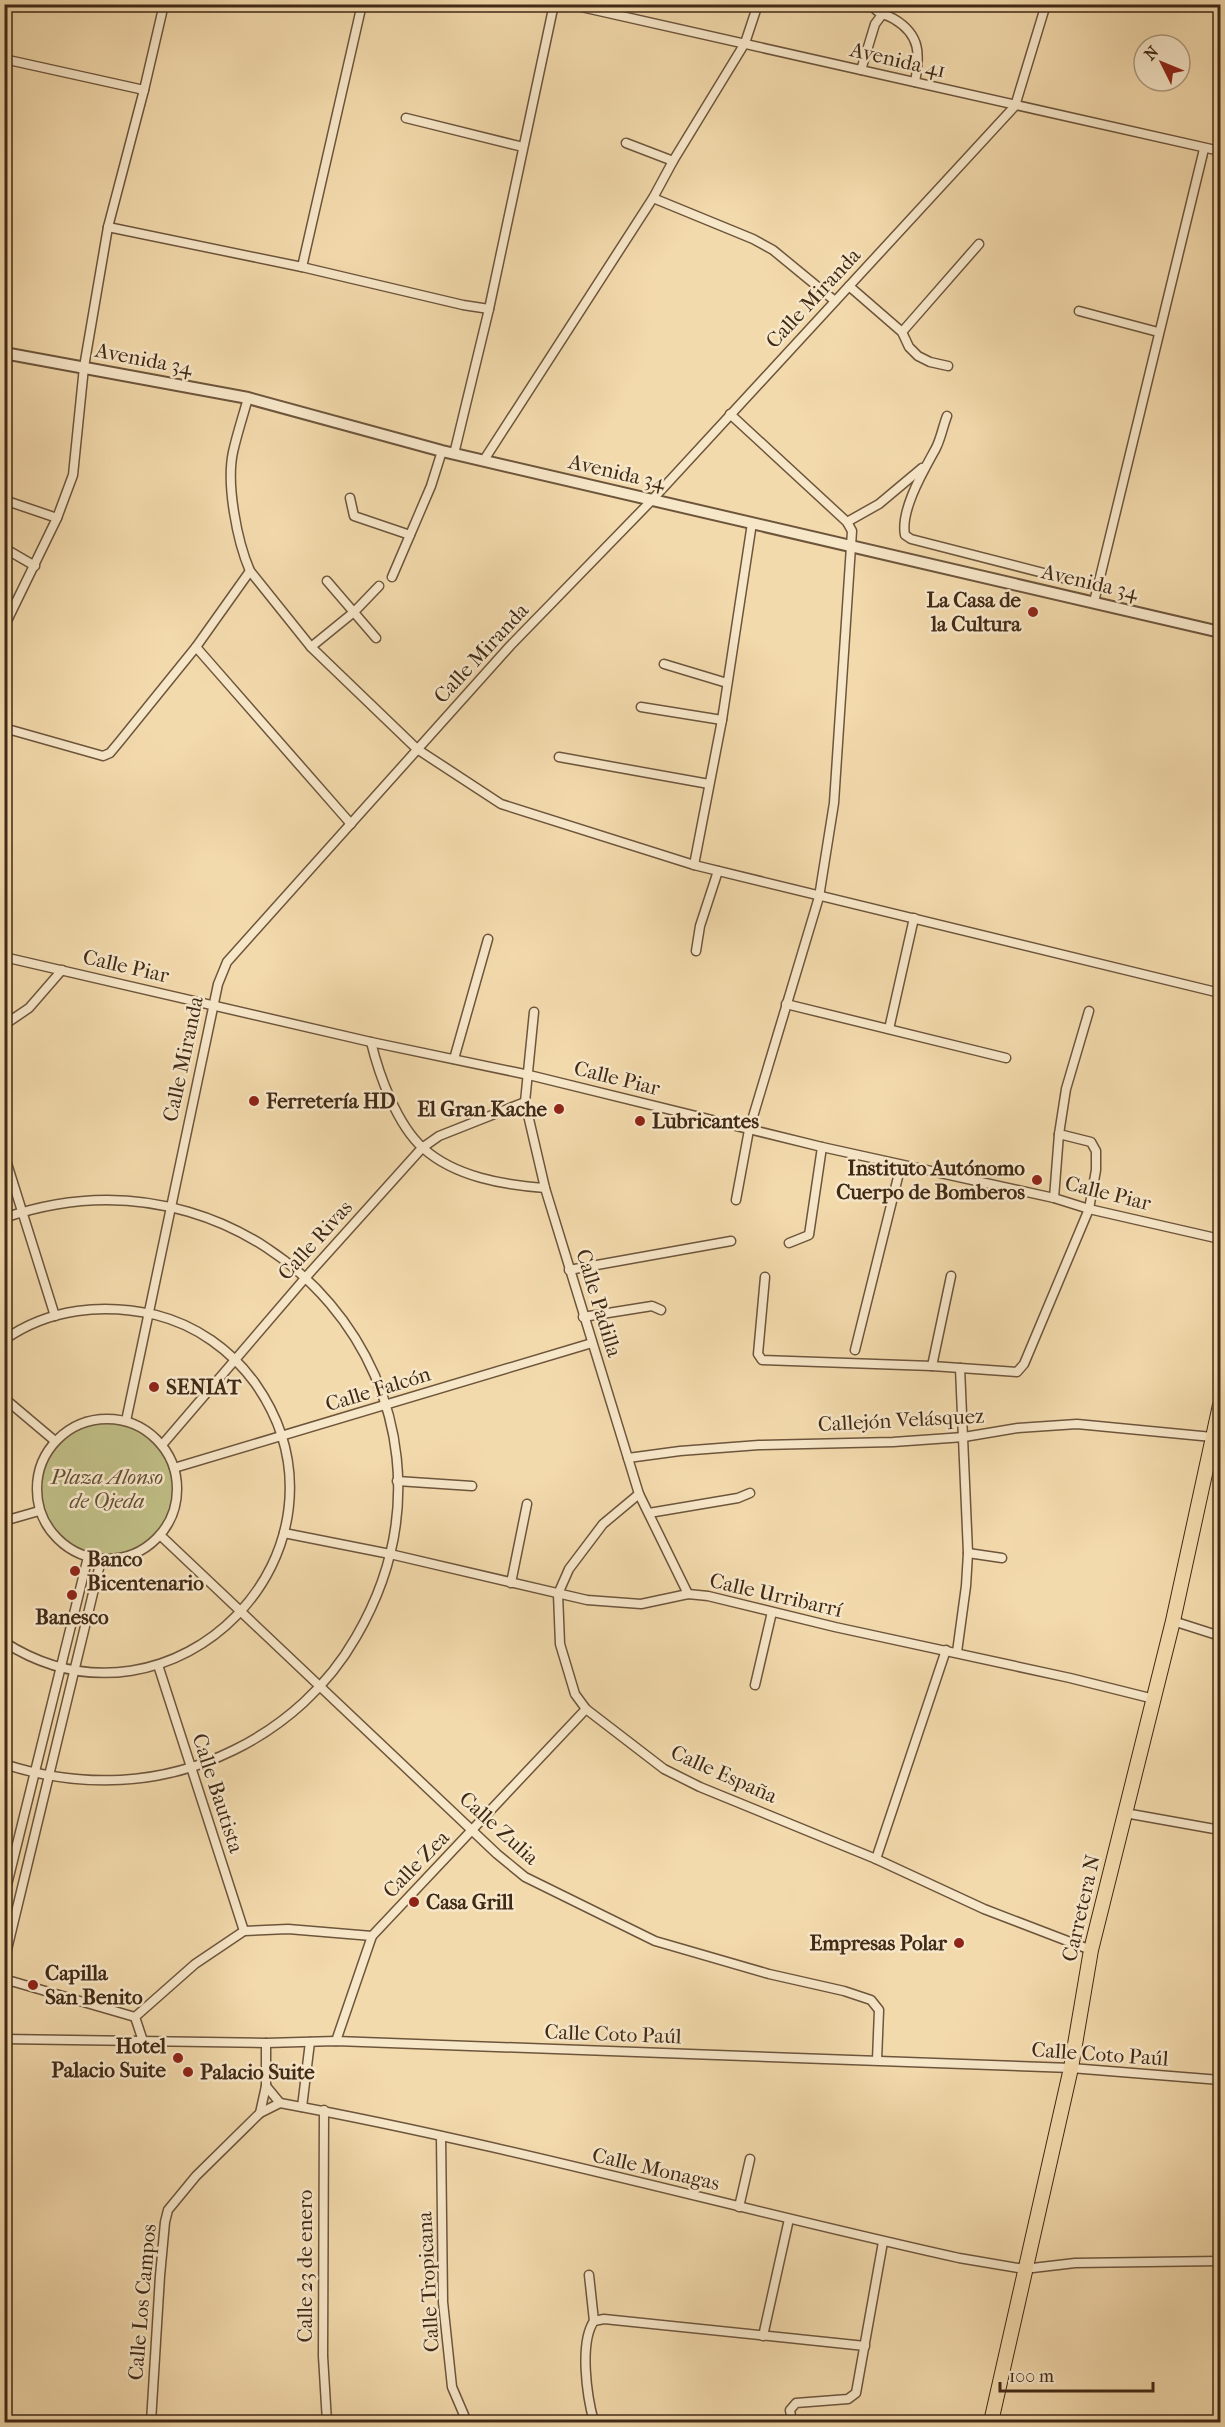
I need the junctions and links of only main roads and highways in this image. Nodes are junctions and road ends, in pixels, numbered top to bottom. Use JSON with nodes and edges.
{"nodes":[{"id":1,"x":1221,"y":1405,"type":"edge"},
{"id":2,"x":991,"y":2422,"type":"edge"}],
"edges":[{"from":1,"to":2,"type":"main road","name":"Carretera N"}]}
